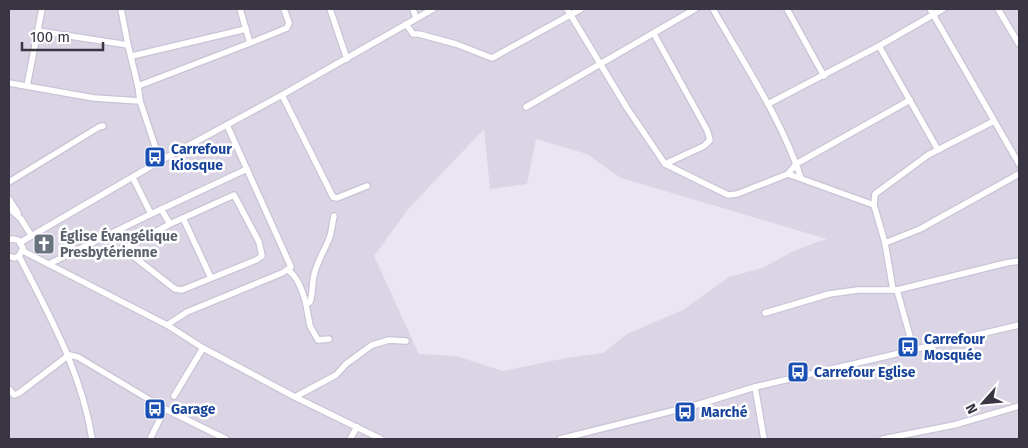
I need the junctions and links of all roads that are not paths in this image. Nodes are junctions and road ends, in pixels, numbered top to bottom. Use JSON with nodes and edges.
{"nodes":[{"id":1,"x":42,"y":9,"type":"edge"},
{"id":2,"x":121,"y":9,"type":"edge"},
{"id":3,"x":240,"y":9,"type":"edge"},
{"id":4,"x":284,"y":9,"type":"edge"},
{"id":5,"x":330,"y":9,"type":"edge"},
{"id":6,"x":413,"y":9,"type":"edge"},
{"id":7,"x":433,"y":9,"type":"edge"},
{"id":8,"x":567,"y":9,"type":"edge"},
{"id":9,"x":581,"y":9,"type":"edge"},
{"id":10,"x":695,"y":9,"type":"edge"},
{"id":11,"x":713,"y":9,"type":"edge"},
{"id":12,"x":787,"y":9,"type":"edge"},
{"id":13,"x":943,"y":9,"type":"edge"},
{"id":14,"x":998,"y":9,"type":"edge"},
{"id":15,"x":932,"y":12,"type":"edge"},
{"id":16,"x":570,"y":15,"type":"junction"},
{"id":17,"x":416,"y":18,"type":"junction"},
{"id":18,"x":406,"y":24,"type":"junction"},
{"id":19,"x":246,"y":29,"type":"junction"},
{"id":20,"x":38,"y":31,"type":"junction"},
{"id":21,"x":654,"y":34,"type":"junction"},
{"id":22,"x":1017,"y":37,"type":"edge"},
{"id":23,"x":250,"y":43,"type":"junction"},
{"id":24,"x":128,"y":44,"type":"junction"},
{"id":25,"x":1019,"y":44,"type":"edge"},
{"id":26,"x":879,"y":46,"type":"junction"},
{"id":27,"x":132,"y":56,"type":"junction"},
{"id":28,"x":347,"y":59,"type":"junction"},
{"id":29,"x":599,"y":64,"type":"junction"},
{"id":30,"x":824,"y":76,"type":"junction"},
{"id":31,"x":9,"y":83,"type":"edge"},
{"id":32,"x":27,"y":86,"type":"junction"},
{"id":33,"x":138,"y":86,"type":"junction"},
{"id":34,"x":282,"y":95,"type":"junction"},
{"id":35,"x":910,"y":100,"type":"junction"},
{"id":36,"x":140,"y":101,"type":"junction"},
{"id":37,"x":768,"y":104,"type":"junction"},
{"id":38,"x":526,"y":107,"type":"dead end"},
{"id":39,"x":994,"y":121,"type":"junction"},
{"id":40,"x":227,"y":125,"type":"junction"},
{"id":41,"x":103,"y":126,"type":"dead end"},
{"id":42,"x":938,"y":150,"type":"junction"},
{"id":43,"x":160,"y":161,"type":"junction"},
{"id":44,"x":666,"y":164,"type":"junction"},
{"id":45,"x":796,"y":164,"type":"junction"},
{"id":46,"x":1019,"y":164,"type":"edge"},
{"id":47,"x":247,"y":169,"type":"junction"},
{"id":48,"x":788,"y":174,"type":"junction"},
{"id":49,"x":1019,"y":174,"type":"edge"},
{"id":50,"x":133,"y":178,"type":"junction"},
{"id":51,"x":800,"y":178,"type":"junction"},
{"id":52,"x":9,"y":182,"type":"edge"},
{"id":53,"x":367,"y":186,"type":"dead end"},
{"id":54,"x":9,"y":199,"type":"edge"},
{"id":55,"x":874,"y":205,"type":"junction"},
{"id":56,"x":9,"y":208,"type":"edge"},
{"id":57,"x":161,"y":209,"type":"junction"},
{"id":58,"x":151,"y":214,"type":"junction"},
{"id":59,"x":334,"y":216,"type":"dead end"},
{"id":60,"x":184,"y":218,"type":"junction"},
{"id":61,"x":21,"y":220,"type":"junction"},
{"id":62,"x":170,"y":224,"type":"junction"},
{"id":63,"x":31,"y":236,"type":"junction"},
{"id":64,"x":9,"y":240,"type":"edge"},
{"id":65,"x":21,"y":242,"type":"junction"},
{"id":66,"x":885,"y":243,"type":"junction"},
{"id":67,"x":21,"y":253,"type":"junction"},
{"id":68,"x":9,"y":256,"type":"edge"},
{"id":69,"x":1019,"y":261,"type":"edge"},
{"id":70,"x":49,"y":264,"type":"junction"},
{"id":71,"x":288,"y":270,"type":"junction"},
{"id":72,"x":212,"y":278,"type":"junction"},
{"id":73,"x":895,"y":290,"type":"junction"},
{"id":74,"x":306,"y":304,"type":"junction"},
{"id":75,"x":764,"y":313,"type":"dead end"},
{"id":76,"x":166,"y":325,"type":"junction"},
{"id":77,"x":1019,"y":325,"type":"edge"},
{"id":78,"x":329,"y":339,"type":"dead end"},
{"id":79,"x":406,"y":341,"type":"dead end"},
{"id":80,"x":203,"y":348,"type":"junction"},
{"id":81,"x":914,"y":351,"type":"junction"},
{"id":82,"x":68,"y":354,"type":"junction"},
{"id":83,"x":755,"y":387,"type":"junction"},
{"id":84,"x":9,"y":389,"type":"edge"},
{"id":85,"x":174,"y":396,"type":"dead end"},
{"id":86,"x":295,"y":397,"type":"junction"},
{"id":87,"x":1019,"y":406,"type":"edge"},
{"id":88,"x":165,"y":409,"type":"junction"},
{"id":89,"x":357,"y":428,"type":"junction"},
{"id":90,"x":92,"y":439,"type":"edge"},
{"id":91,"x":150,"y":439,"type":"edge"},
{"id":92,"x":226,"y":439,"type":"edge"},
{"id":93,"x":350,"y":439,"type":"edge"},
{"id":94,"x":380,"y":439,"type":"edge"},
{"id":95,"x":560,"y":439,"type":"edge"},
{"id":96,"x":764,"y":439,"type":"edge"},
{"id":97,"x":883,"y":439,"type":"edge"}],
"edges":[{"from":1,"to":20,"type":"street"},
{"from":2,"to":24,"type":"street"},
{"from":3,"to":19,"type":"street"},
{"from":4,"to":23,"type":"street"},
{"from":5,"to":28,"type":"street"},
{"from":6,"to":17,"type":"street"},
{"from":7,"to":17,"type":"street"},
{"from":8,"to":16,"type":"street"},
{"from":9,"to":16,"type":"street"},
{"from":10,"to":21,"type":"street"},
{"from":11,"to":37,"type":"street"},
{"from":12,"to":30,"type":"street"},
{"from":13,"to":15,"type":"street"},
{"from":14,"to":22,"type":"street"},
{"from":15,"to":26,"type":"street"},
{"from":15,"to":39,"type":"street"},
{"from":16,"to":18,"type":"street"},
{"from":16,"to":29,"type":"street"},
{"from":17,"to":18,"type":"street"},
{"from":18,"to":28,"type":"street"},
{"from":19,"to":23,"type":"street"},
{"from":19,"to":27,"type":"street"},
{"from":20,"to":24,"type":"street"},
{"from":20,"to":32,"type":"street"},
{"from":21,"to":29,"type":"street"},
{"from":21,"to":44,"type":"street"},
{"from":22,"to":25,"type":"street"},
{"from":23,"to":33,"type":"street"},
{"from":24,"to":27,"type":"street"},
{"from":26,"to":30,"type":"street"},
{"from":26,"to":35,"type":"street"},
{"from":27,"to":33,"type":"street"},
{"from":28,"to":34,"type":"street"},
{"from":29,"to":38,"type":"street"},
{"from":29,"to":44,"type":"street"},
{"from":30,"to":37,"type":"street"},
{"from":31,"to":32,"type":"street"},
{"from":32,"to":36,"type":"street"},
{"from":33,"to":36,"type":"street"},
{"from":34,"to":40,"type":"street"},
{"from":34,"to":53,"type":"street"},
{"from":35,"to":42,"type":"street"},
{"from":35,"to":45,"type":"street"},
{"from":36,"to":43,"type":"street"},
{"from":37,"to":45,"type":"street"},
{"from":39,"to":42,"type":"street"},
{"from":39,"to":46,"type":"street"},
{"from":40,"to":43,"type":"street"},
{"from":40,"to":47,"type":"street"},
{"from":41,"to":52,"type":"street"},
{"from":42,"to":55,"type":"street"},
{"from":43,"to":50,"type":"street"},
{"from":44,"to":48,"type":"street"},
{"from":45,"to":48,"type":"street"},
{"from":45,"to":51,"type":"street"},
{"from":47,"to":57,"type":"street"},
{"from":47,"to":71,"type":"street"},
{"from":48,"to":51,"type":"street"},
{"from":49,"to":66,"type":"street"},
{"from":50,"to":58,"type":"street"},
{"from":50,"to":63,"type":"street"},
{"from":51,"to":55,"type":"street"},
{"from":54,"to":61,"type":"street"},
{"from":55,"to":66,"type":"street"},
{"from":56,"to":61,"type":"street"},
{"from":57,"to":58,"type":"street"},
{"from":57,"to":62,"type":"street"},
{"from":58,"to":70,"type":"street"},
{"from":59,"to":74,"type":"street"},
{"from":60,"to":62,"type":"street"},
{"from":60,"to":72,"type":"street"},
{"from":60,"to":72,"type":"street"},
{"from":61,"to":63,"type":"street"},
{"from":62,"to":72,"type":"street"},
{"from":63,"to":65,"type":"street"},
{"from":64,"to":65,"type":"street"},
{"from":65,"to":67,"type":"street"},
{"from":66,"to":73,"type":"street"},
{"from":67,"to":68,"type":"street"},
{"from":67,"to":70,"type":"street"},
{"from":67,"to":82,"type":"street"},
{"from":69,"to":73,"type":"street"},
{"from":70,"to":76,"type":"street"},
{"from":71,"to":74,"type":"street"},
{"from":71,"to":76,"type":"street"},
{"from":73,"to":75,"type":"street"},
{"from":73,"to":81,"type":"street"},
{"from":74,"to":78,"type":"street"},
{"from":76,"to":80,"type":"street"},
{"from":77,"to":81,"type":"street"},
{"from":79,"to":86,"type":"street"},
{"from":80,"to":85,"type":"street"},
{"from":80,"to":86,"type":"street"},
{"from":81,"to":83,"type":"street"},
{"from":82,"to":84,"type":"street"},
{"from":82,"to":88,"type":"street"},
{"from":82,"to":90,"type":"street"},
{"from":83,"to":95,"type":"street"},
{"from":83,"to":96,"type":"street"},
{"from":86,"to":89,"type":"street"},
{"from":87,"to":97,"type":"street"},
{"from":88,"to":91,"type":"street"},
{"from":88,"to":92,"type":"street"},
{"from":89,"to":93,"type":"street"},
{"from":89,"to":94,"type":"street"}]}
